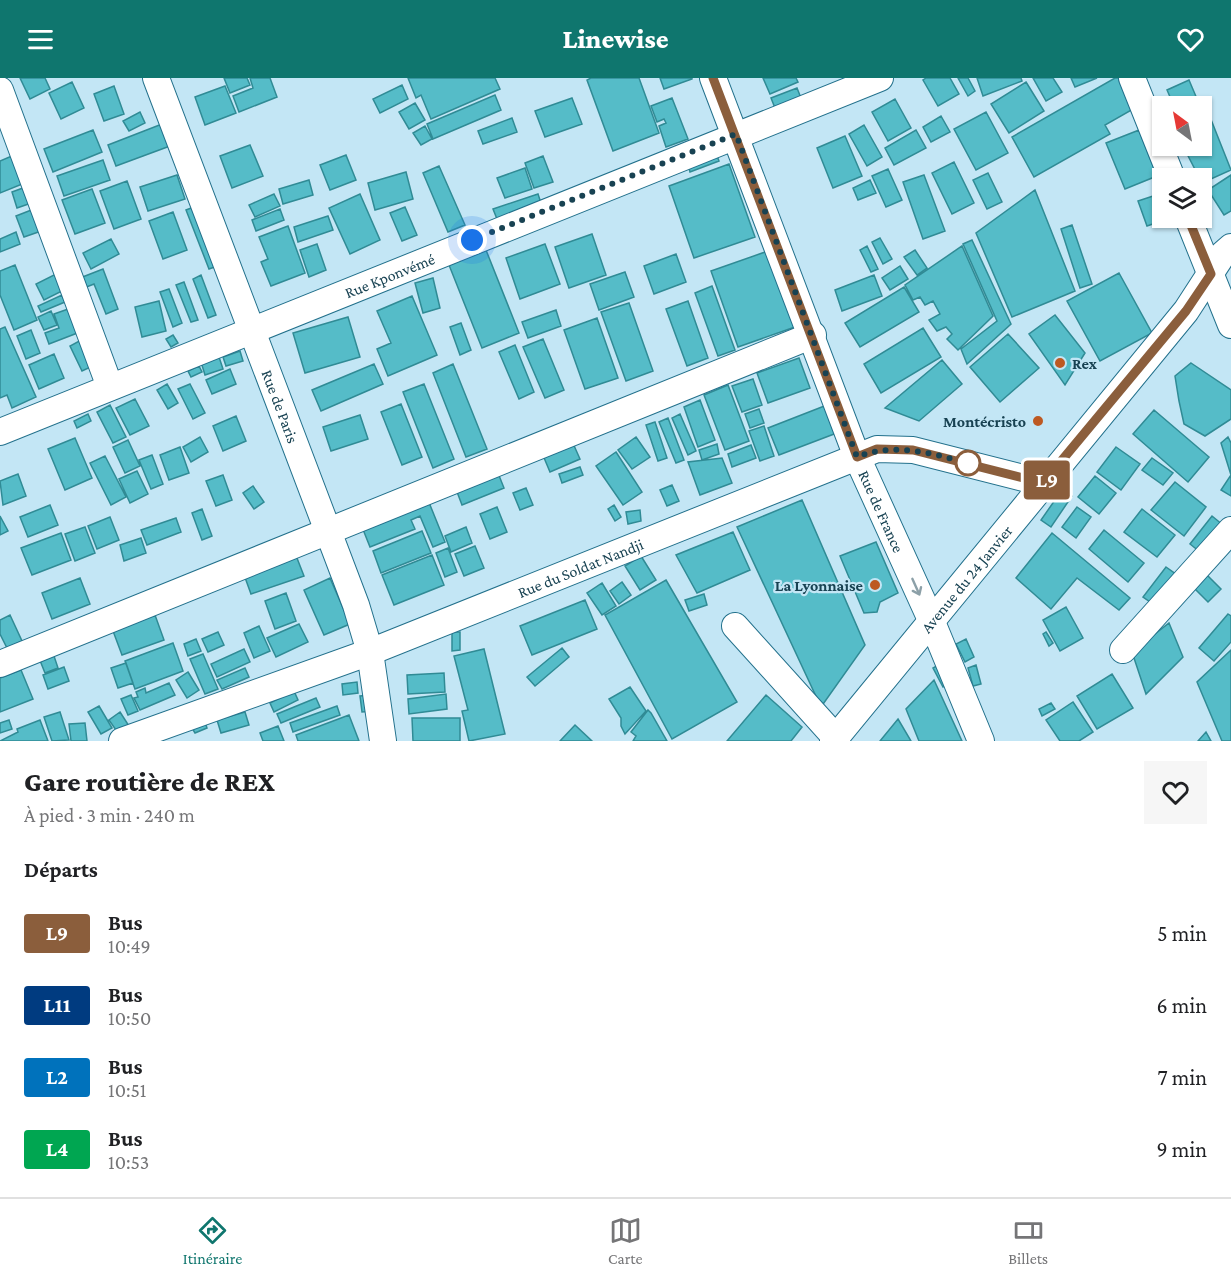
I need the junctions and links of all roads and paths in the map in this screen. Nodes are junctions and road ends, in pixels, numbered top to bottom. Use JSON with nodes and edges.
{"nodes":[{"id":1,"x":156,"y":78,"type":"edge"},
{"id":2,"x":713,"y":78,"type":"edge"},
{"id":3,"x":880,"y":78,"type":"edge"},
{"id":4,"x":1132,"y":78,"type":"edge"},
{"id":5,"x":0,"y":90,"type":"edge"},
{"id":6,"x":736,"y":134,"type":"junction"},
{"id":7,"x":1168,"y":168,"type":"edge"},
{"id":8,"x":1192,"y":228,"type":"edge"},
{"id":9,"x":1231,"y":247,"type":"edge"},
{"id":10,"x":1211,"y":274,"type":"junction"},
{"id":11,"x":1231,"y":325,"type":"edge"},
{"id":12,"x":252,"y":329,"type":"junction"},
{"id":13,"x":813,"y":335,"type":"junction"},
{"id":14,"x":110,"y":387,"type":"junction"},
{"id":15,"x":0,"y":432,"type":"edge"},
{"id":16,"x":857,"y":457,"type":"junction"},
{"id":17,"x":1043,"y":483,"type":"junction"},
{"id":18,"x":1231,"y":530,"type":"edge"},
{"id":19,"x":329,"y":531,"type":"junction"},
{"id":20,"x":932,"y":622,"type":"junction"},
{"id":21,"x":735,"y":626,"type":"dead end"},
{"id":22,"x":1123,"y":650,"type":"dead end"},
{"id":23,"x":370,"y":652,"type":"junction"},
{"id":24,"x":0,"y":664,"type":"edge"},
{"id":25,"x":835,"y":739,"type":"edge"},
{"id":26,"x":122,"y":741,"type":"edge"},
{"id":27,"x":383,"y":741,"type":"edge"},
{"id":28,"x":981,"y":741,"type":"edge"}],
"edges":[{"from":1,"to":12,"type":"street","name":"Rue de Paris"},
{"from":2,"to":6,"type":"street","name":"Rue de France"},
{"from":3,"to":6,"type":"street","name":"Rue Kponvémé"},
{"from":4,"to":7,"type":"street"},
{"from":5,"to":14,"type":"street"},
{"from":6,"to":12,"type":"street","name":"Rue Kponvémé"},
{"from":6,"to":13,"type":"street","name":"Rue de France"},
{"from":8,"to":10,"type":"street"},
{"from":9,"to":10,"type":"street","name":"Avenue du 24 Janvier"},
{"from":10,"to":11,"type":"street"},
{"from":10,"to":17,"type":"street","name":"Avenue du 24 Janvier"},
{"from":12,"to":14,"type":"street","name":"Rue Kponvémé"},
{"from":12,"to":19,"type":"street","name":"Rue de Paris"},
{"from":13,"to":16,"type":"street","name":"Rue de France"},
{"from":13,"to":19,"type":"street"},
{"from":14,"to":15,"type":"street","name":"Rue Kponvémé"},
{"from":16,"to":17,"type":"street","name":"Rue du Soldat Nandji"},
{"from":16,"to":20,"type":"street","name":"Rue de France","one_way":true},
{"from":16,"to":23,"type":"street","name":"Rue du Soldat Nandji"},
{"from":17,"to":20,"type":"street","name":"Avenue du 24 Janvier"},
{"from":18,"to":22,"type":"street"},
{"from":19,"to":23,"type":"street","name":"Rue de Paris"},
{"from":19,"to":24,"type":"street"},
{"from":20,"to":25,"type":"street","name":"Avenue du 24 Janvier"},
{"from":20,"to":28,"type":"street","name":"Rue de France"},
{"from":21,"to":25,"type":"street"},
{"from":23,"to":26,"type":"street","name":"Rue du Soldat Nandji"},
{"from":23,"to":27,"type":"street","name":"Rue de Paris"}]}
